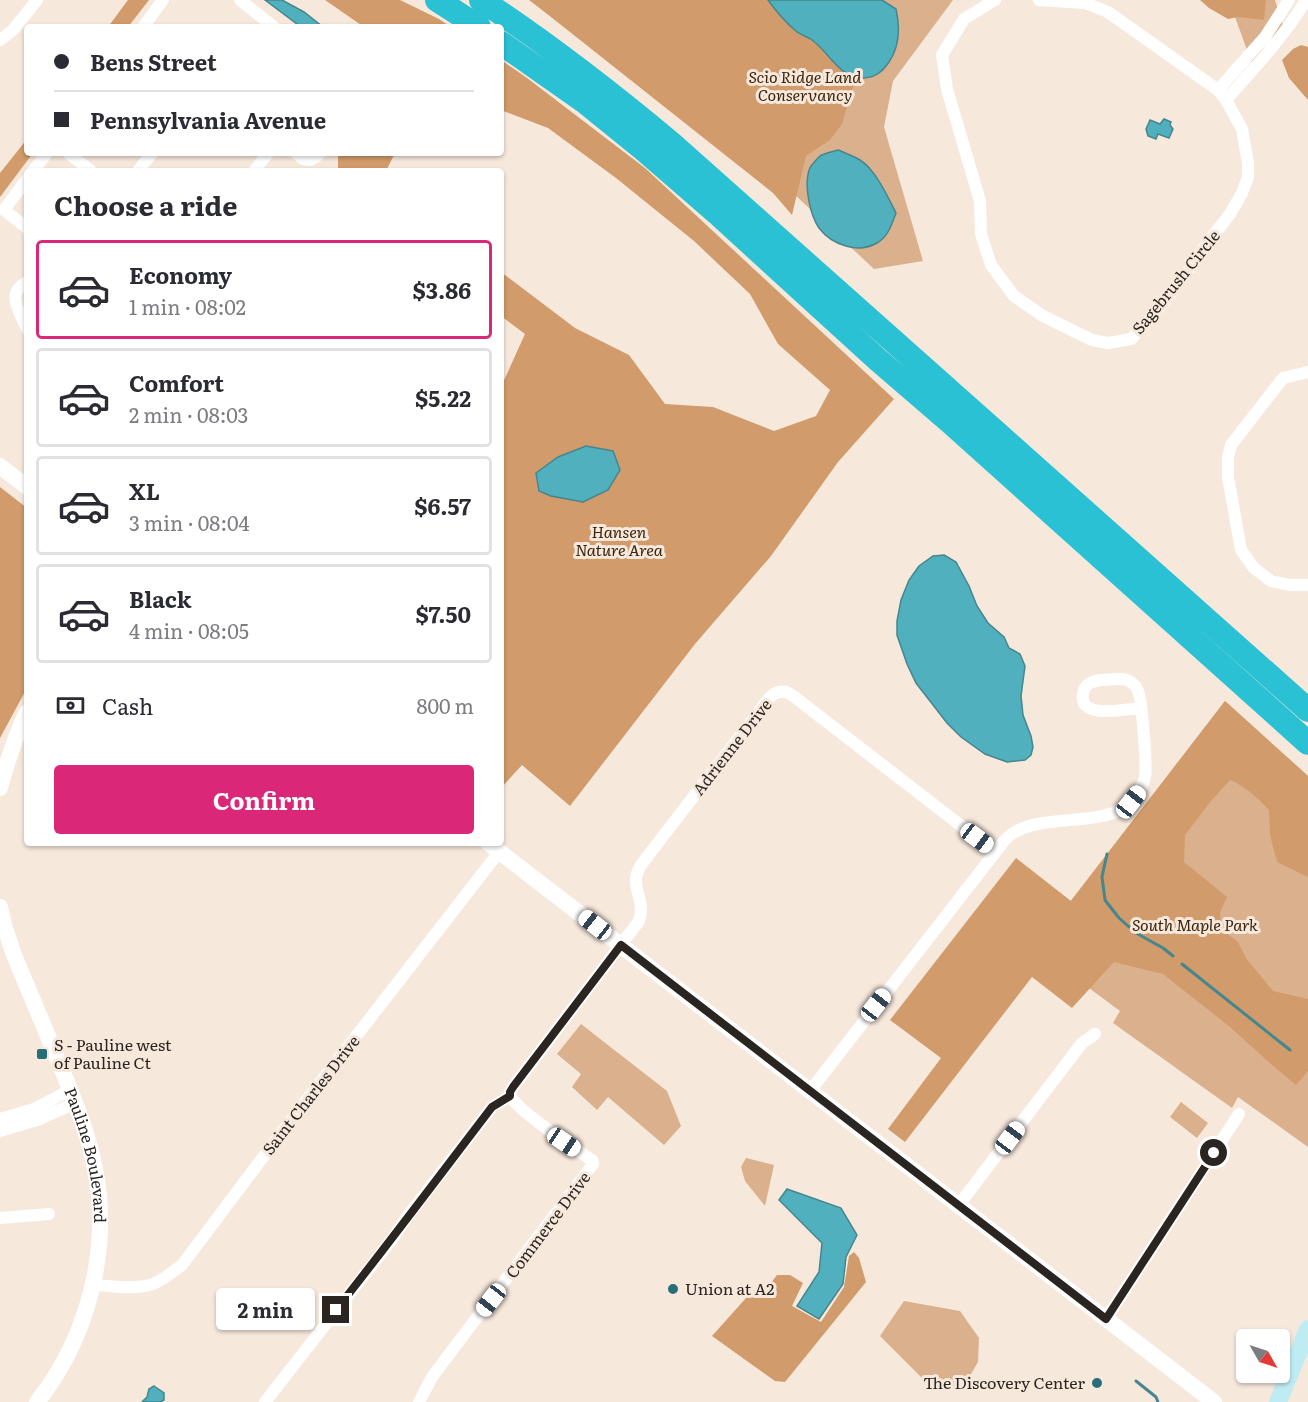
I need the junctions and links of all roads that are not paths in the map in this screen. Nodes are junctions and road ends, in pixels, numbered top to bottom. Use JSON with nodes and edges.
{"nodes":[{"id":1,"x":37,"y":0,"type":"edge"},
{"id":2,"x":163,"y":0,"type":"edge"},
{"id":3,"x":240,"y":0,"type":"edge"},
{"id":4,"x":437,"y":0,"type":"edge"},
{"id":5,"x":481,"y":0,"type":"edge"},
{"id":6,"x":995,"y":0,"type":"edge"},
{"id":7,"x":1039,"y":0,"type":"edge"},
{"id":8,"x":1289,"y":0,"type":"edge"},
{"id":9,"x":1306,"y":0,"type":"edge"},
{"id":10,"x":145,"y":24,"type":"edge"},
{"id":11,"x":270,"y":24,"type":"edge"},
{"id":12,"x":474,"y":24,"type":"edge"},
{"id":13,"x":0,"y":40,"type":"edge"},
{"id":14,"x":1269,"y":41,"type":"junction"},
{"id":15,"x":504,"y":45,"type":"edge"},
{"id":16,"x":1222,"y":95,"type":"junction"},
{"id":17,"x":45,"y":156,"type":"edge"},
{"id":18,"x":72,"y":156,"type":"edge"},
{"id":19,"x":150,"y":156,"type":"edge"},
{"id":20,"x":266,"y":156,"type":"edge"},
{"id":21,"x":35,"y":168,"type":"edge"},
{"id":22,"x":87,"y":168,"type":"edge"},
{"id":23,"x":140,"y":168,"type":"edge"},
{"id":24,"x":256,"y":168,"type":"edge"},
{"id":25,"x":24,"y":183,"type":"edge"},
{"id":26,"x":24,"y":226,"type":"edge"},
{"id":27,"x":24,"y":284,"type":"edge"},
{"id":28,"x":24,"y":321,"type":"edge"},
{"id":29,"x":1308,"y":372,"type":"edge"},
{"id":30,"x":0,"y":466,"type":"edge"},
{"id":31,"x":24,"y":485,"type":"edge"},
{"id":32,"x":1308,"y":585,"type":"edge"},
{"id":33,"x":1141,"y":708,"type":"junction"},
{"id":34,"x":1308,"y":710,"type":"edge"},
{"id":35,"x":24,"y":718,"type":"edge"},
{"id":36,"x":1308,"y":743,"type":"edge"},
{"id":37,"x":0,"y":788,"type":"edge"},
{"id":38,"x":494,"y":848,"type":"edge"},
{"id":39,"x":995,"y":852,"type":"junction"},
{"id":40,"x":0,"y":907,"type":"edge"},
{"id":41,"x":621,"y":945,"type":"junction"},
{"id":42,"x":1095,"y":1034,"type":"dead end"},
{"id":43,"x":810,"y":1091,"type":"junction"},
{"id":44,"x":73,"y":1096,"type":"junction"},
{"id":45,"x":510,"y":1096,"type":"junction"},
{"id":46,"x":1239,"y":1114,"type":"dead end"},
{"id":47,"x":0,"y":1119,"type":"edge"},
{"id":48,"x":0,"y":1131,"type":"edge"},
{"id":49,"x":958,"y":1206,"type":"junction"},
{"id":50,"x":49,"y":1214,"type":"dead end"},
{"id":51,"x":0,"y":1218,"type":"edge"},
{"id":52,"x":94,"y":1285,"type":"junction"},
{"id":53,"x":1106,"y":1319,"type":"junction"},
{"id":54,"x":1308,"y":1329,"type":"edge"},
{"id":55,"x":37,"y":1402,"type":"edge"},
{"id":56,"x":265,"y":1402,"type":"edge"},
{"id":57,"x":419,"y":1402,"type":"edge"},
{"id":58,"x":1214,"y":1402,"type":"edge"},
{"id":59,"x":1278,"y":1402,"type":"edge"}],
"edges":[{"from":1,"to":13,"type":"street"},
{"from":2,"to":10,"type":"street"},
{"from":3,"to":11,"type":"street"},
{"from":4,"to":12,"type":"highway"},
{"from":5,"to":34,"type":"highway"},
{"from":6,"to":16,"type":"street","name":"Sagebrush Circle"},
{"from":7,"to":16,"type":"street","name":"Sagebrush Circle"},
{"from":8,"to":14,"type":"street"},
{"from":9,"to":14,"type":"street"},
{"from":14,"to":16,"type":"street"},
{"from":15,"to":36,"type":"highway"},
{"from":17,"to":21,"type":"street"},
{"from":18,"to":22,"type":"street"},
{"from":19,"to":23,"type":"street"},
{"from":20,"to":24,"type":"street"},
{"from":25,"to":26,"type":"street"},
{"from":27,"to":28,"type":"street"},
{"from":29,"to":32,"type":"street"},
{"from":30,"to":31,"type":"street"},
{"from":33,"to":33,"type":"street"},
{"from":33,"to":39,"type":"street"},
{"from":35,"to":37,"type":"street"},
{"from":38,"to":41,"type":"street"},
{"from":38,"to":52,"type":"street","name":"Saint Charles Drive"},
{"from":39,"to":41,"type":"street","name":"Adrienne Drive"},
{"from":39,"to":43,"type":"street"},
{"from":40,"to":44,"type":"street","name":"Pauline Boulevard"},
{"from":41,"to":43,"type":"street"},
{"from":41,"to":45,"type":"street"},
{"from":42,"to":49,"type":"street"},
{"from":43,"to":49,"type":"street"},
{"from":44,"to":47,"type":"street"},
{"from":44,"to":48,"type":"street"},
{"from":44,"to":52,"type":"street","name":"Pauline Boulevard"},
{"from":45,"to":56,"type":"street"},
{"from":45,"to":57,"type":"street","name":"Commerce Drive"},
{"from":46,"to":53,"type":"street"},
{"from":49,"to":53,"type":"street"},
{"from":50,"to":51,"type":"street"},
{"from":52,"to":55,"type":"street","name":"Pauline Boulevard"},
{"from":53,"to":58,"type":"street"},
{"from":54,"to":59,"type":"main road"}]}
